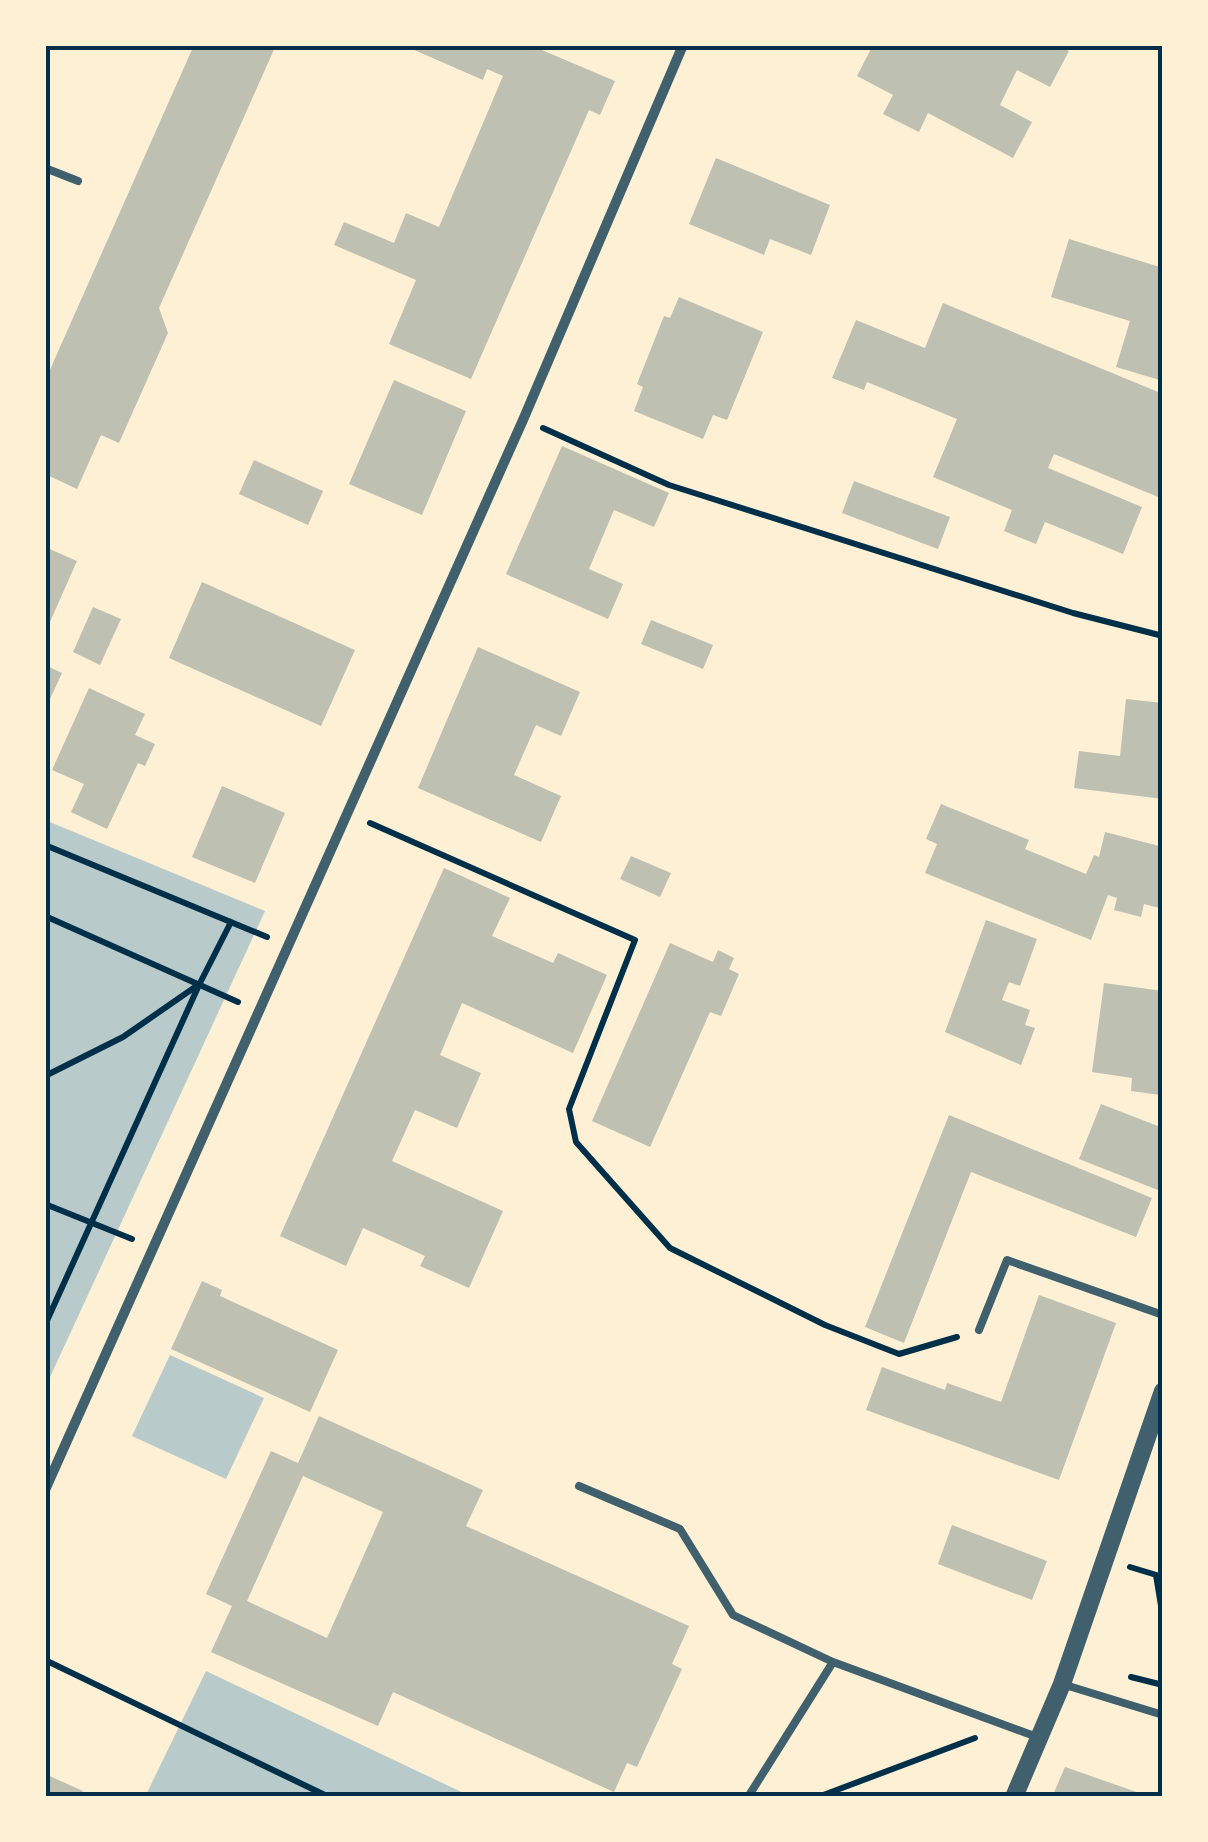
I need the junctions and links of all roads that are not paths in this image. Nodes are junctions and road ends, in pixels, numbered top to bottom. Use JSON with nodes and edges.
{"nodes":[{"id":1,"x":683,"y":45,"type":"edge"},
{"id":2,"x":45,"y":168,"type":"edge"},
{"id":3,"x":78,"y":181,"type":"dead end"},
{"id":4,"x":1163,"y":1316,"type":"edge"},
{"id":5,"x":979,"y":1330,"type":"road end"},
{"id":6,"x":1162,"y":1396,"type":"edge"},
{"id":7,"x":579,"y":1486,"type":"dead end"},
{"id":8,"x":45,"y":1490,"type":"edge"},
{"id":9,"x":832,"y":1662,"type":"junction"},
{"id":10,"x":1062,"y":1684,"type":"junction"},
{"id":11,"x":1163,"y":1716,"type":"edge"},
{"id":12,"x":1040,"y":1738,"type":"junction"},
{"id":13,"x":748,"y":1797,"type":"edge"},
{"id":14,"x":1014,"y":1797,"type":"edge"}],
"edges":[{"from":1,"to":8,"type":"street"},
{"from":2,"to":3,"type":"lane"},
{"from":4,"to":5,"type":"lane"},
{"from":6,"to":10,"type":"street"},
{"from":7,"to":9,"type":"lane"},
{"from":9,"to":12,"type":"lane"},
{"from":9,"to":13,"type":"lane"},
{"from":10,"to":11,"type":"lane"},
{"from":10,"to":12,"type":"street"},
{"from":12,"to":14,"type":"street"}]}
